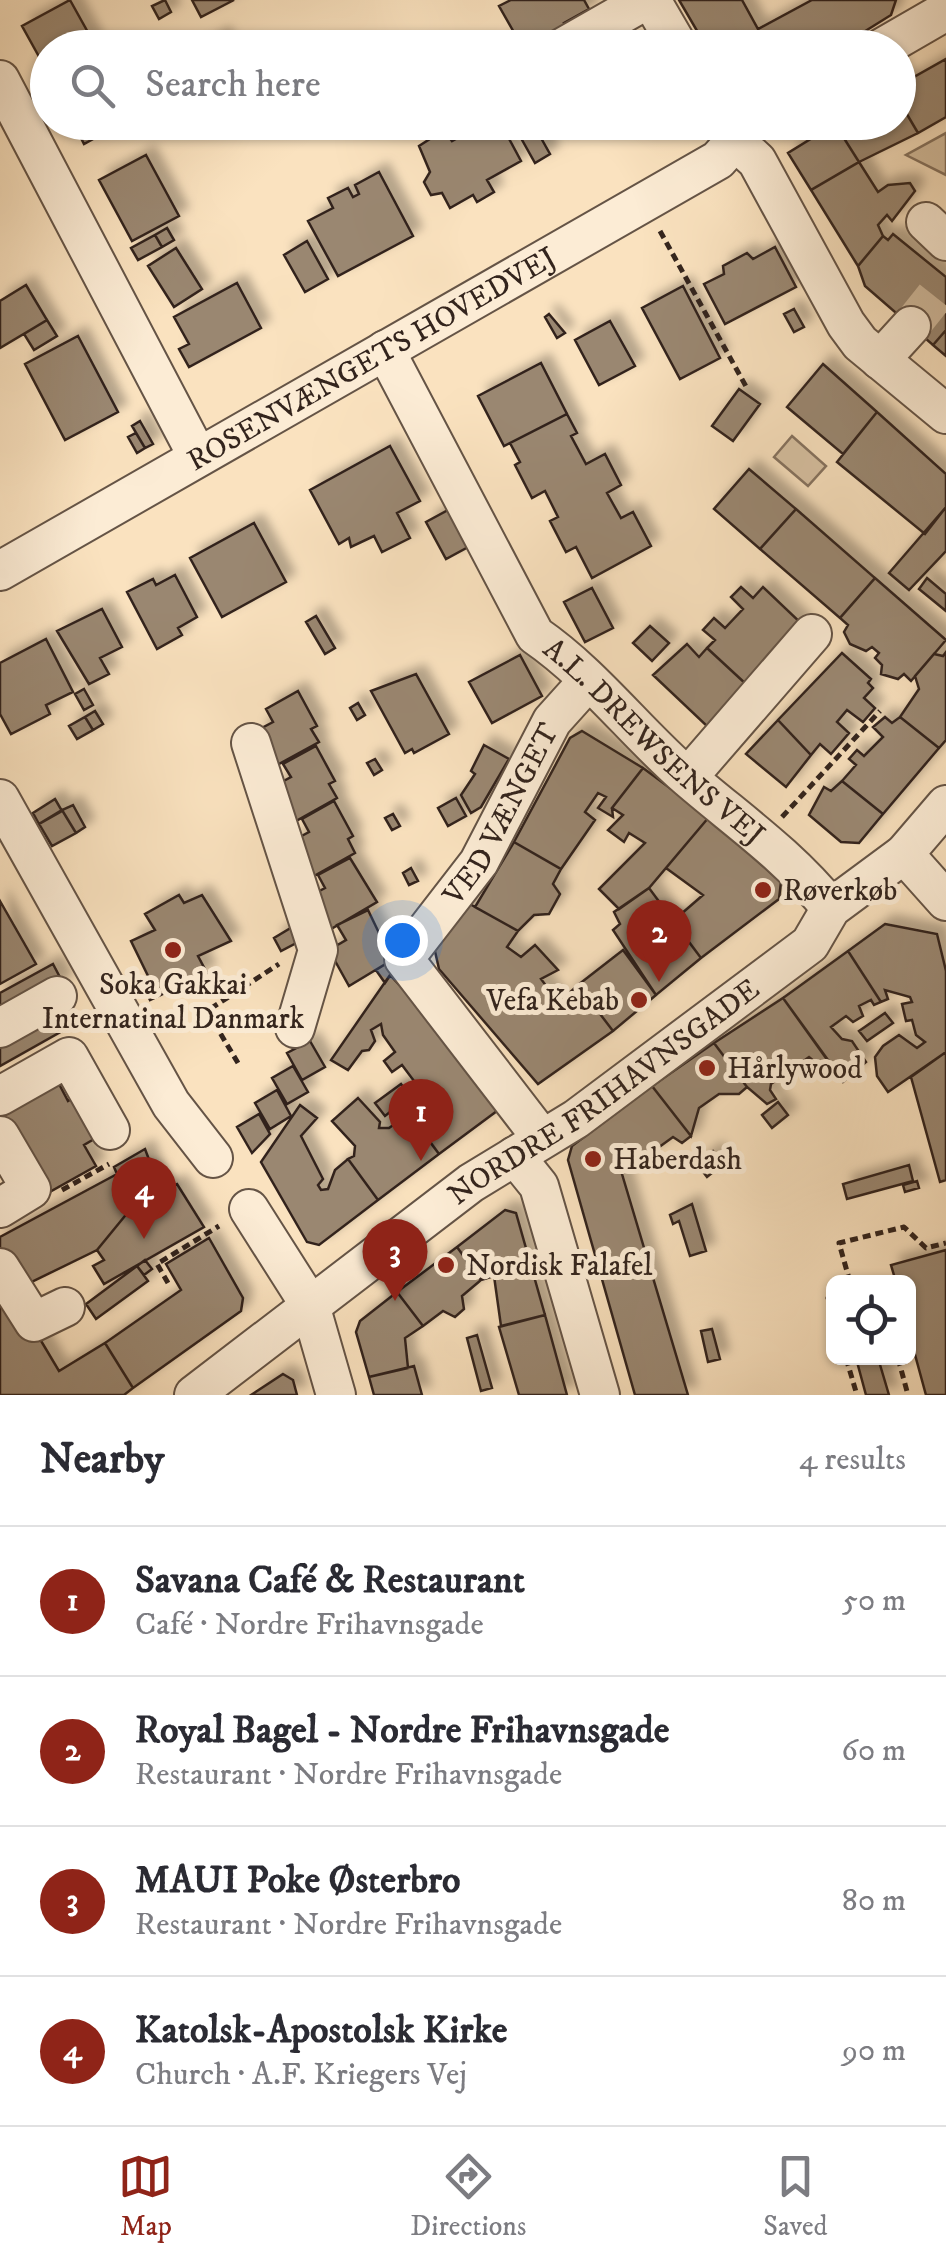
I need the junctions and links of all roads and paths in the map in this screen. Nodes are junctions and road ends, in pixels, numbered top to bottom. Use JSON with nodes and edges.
{"nodes":[{"id":1,"x":649,"y":0,"type":"edge"},
{"id":2,"x":946,"y":11,"type":"edge"},
{"id":3,"x":595,"y":30,"type":"edge"},
{"id":4,"x":668,"y":30,"type":"edge"},
{"id":5,"x":913,"y":30,"type":"edge"},
{"id":6,"x":0,"y":80,"type":"edge"},
{"id":7,"x":30,"y":137,"type":"edge"},
{"id":8,"x":32,"y":140,"type":"edge"},
{"id":9,"x":730,"y":140,"type":"edge"},
{"id":10,"x":744,"y":140,"type":"edge"},
{"id":11,"x":644,"y":202,"type":"junction"},
{"id":12,"x":911,"y":326,"type":"tunnel mouth"},
{"id":13,"x":386,"y":350,"type":"junction"},
{"id":14,"x":880,"y":360,"type":"junction"},
{"id":15,"x":748,"y":390,"type":"dead end"},
{"id":16,"x":946,"y":414,"type":"edge"},
{"id":17,"x":198,"y":457,"type":"junction"},
{"id":18,"x":0,"y":571,"type":"edge"},
{"id":19,"x":812,"y":634,"type":"dead end"},
{"id":20,"x":580,"y":671,"type":"junction"},
{"id":21,"x":880,"y":711,"type":"dead end"},
{"id":22,"x":251,"y":742,"type":"dead end"},
{"id":23,"x":688,"y":777,"type":"junction"},
{"id":24,"x":0,"y":799,"type":"edge"},
{"id":25,"x":946,"y":806,"type":"edge"},
{"id":26,"x":762,"y":836,"type":"junction"},
{"id":27,"x":904,"y":854,"type":"junction"},
{"id":28,"x":946,"y":900,"type":"edge"},
{"id":29,"x":830,"y":908,"type":"junction"},
{"id":30,"x":315,"y":941,"type":"junction"},
{"id":31,"x":57,"y":996,"type":"dead end"},
{"id":32,"x":0,"y":1028,"type":"edge"},
{"id":33,"x":296,"y":1028,"type":"dead end"},
{"id":34,"x":238,"y":1063,"type":"dead end"},
{"id":35,"x":0,"y":1096,"type":"edge"},
{"id":36,"x":110,"y":1130,"type":"dead end"},
{"id":37,"x":0,"y":1136,"type":"edge"},
{"id":38,"x":528,"y":1146,"type":"junction"},
{"id":39,"x":212,"y":1158,"type":"dead end"},
{"id":40,"x":0,"y":1208,"type":"edge"},
{"id":41,"x":249,"y":1209,"type":"joint"},
{"id":42,"x":946,"y":1243,"type":"edge"},
{"id":43,"x":0,"y":1268,"type":"edge"},
{"id":44,"x":848,"y":1275,"type":"edge"},
{"id":45,"x":168,"y":1282,"type":"dead end"},
{"id":46,"x":310,"y":1305,"type":"junction"},
{"id":47,"x":65,"y":1307,"type":"dead end"},
{"id":48,"x":848,"y":1365,"type":"edge"},
{"id":49,"x":900,"y":1365,"type":"edge"},
{"id":50,"x":194,"y":1395,"type":"edge"},
{"id":51,"x":336,"y":1395,"type":"edge"},
{"id":52,"x":600,"y":1395,"type":"edge"},
{"id":53,"x":857,"y":1395,"type":"edge"},
{"id":54,"x":908,"y":1395,"type":"edge"}],
"edges":[{"from":1,"to":3,"type":"street"},
{"from":1,"to":4,"type":"street"},
{"from":2,"to":5,"type":"street"},
{"from":6,"to":7,"type":"street"},
{"from":8,"to":17,"type":"street"},
{"from":9,"to":11,"type":"street","name":"ROSENVÆNGETS HOVEDVEJ"},
{"from":10,"to":14,"type":"street"},
{"from":11,"to":13,"type":"street","name":"ROSENVÆNGETS HOVEDVEJ"},
{"from":11,"to":15,"type":"path"},
{"from":12,"to":14,"type":"street"},
{"from":13,"to":17,"type":"street","name":"ROSENVÆNGETS HOVEDVEJ"},
{"from":13,"to":20,"type":"street","name":"A.L. DREWSENS VEJ"},
{"from":14,"to":16,"type":"street"},
{"from":17,"to":18,"type":"street","name":"ROSENVÆNGETS HOVEDVEJ"},
{"from":19,"to":23,"type":"street"},
{"from":20,"to":23,"type":"street","name":"A.L. DREWSENS VEJ"},
{"from":20,"to":38,"type":"street","name":"VED VÆNGET"},
{"from":21,"to":26,"type":"path"},
{"from":22,"to":30,"type":"street"},
{"from":23,"to":26,"type":"street","name":"A.L. DREWSENS VEJ"},
{"from":24,"to":39,"type":"street"},
{"from":25,"to":27,"type":"street","name":"NORDRE FRIHAVNSGADE"},
{"from":26,"to":29,"type":"street","name":"A.L. DREWSENS VEJ"},
{"from":27,"to":28,"type":"street"},
{"from":27,"to":29,"type":"street","name":"NORDRE FRIHAVNSGADE"},
{"from":29,"to":38,"type":"street","name":"NORDRE FRIHAVNSGADE"},
{"from":30,"to":33,"type":"street"},
{"from":30,"to":34,"type":"path"},
{"from":31,"to":32,"type":"street"},
{"from":35,"to":36,"type":"street"},
{"from":37,"to":40,"type":"street"},
{"from":38,"to":46,"type":"street","name":"NORDRE FRIHAVNSGADE"},
{"from":38,"to":52,"type":"street"},
{"from":41,"to":45,"type":"path"},
{"from":41,"to":46,"type":"street"},
{"from":42,"to":44,"type":"path"},
{"from":43,"to":47,"type":"street"},
{"from":46,"to":50,"type":"street","name":"NORDRE FRIHAVNSGADE"},
{"from":46,"to":51,"type":"street"},
{"from":48,"to":53,"type":"path"},
{"from":49,"to":54,"type":"path"}]}
